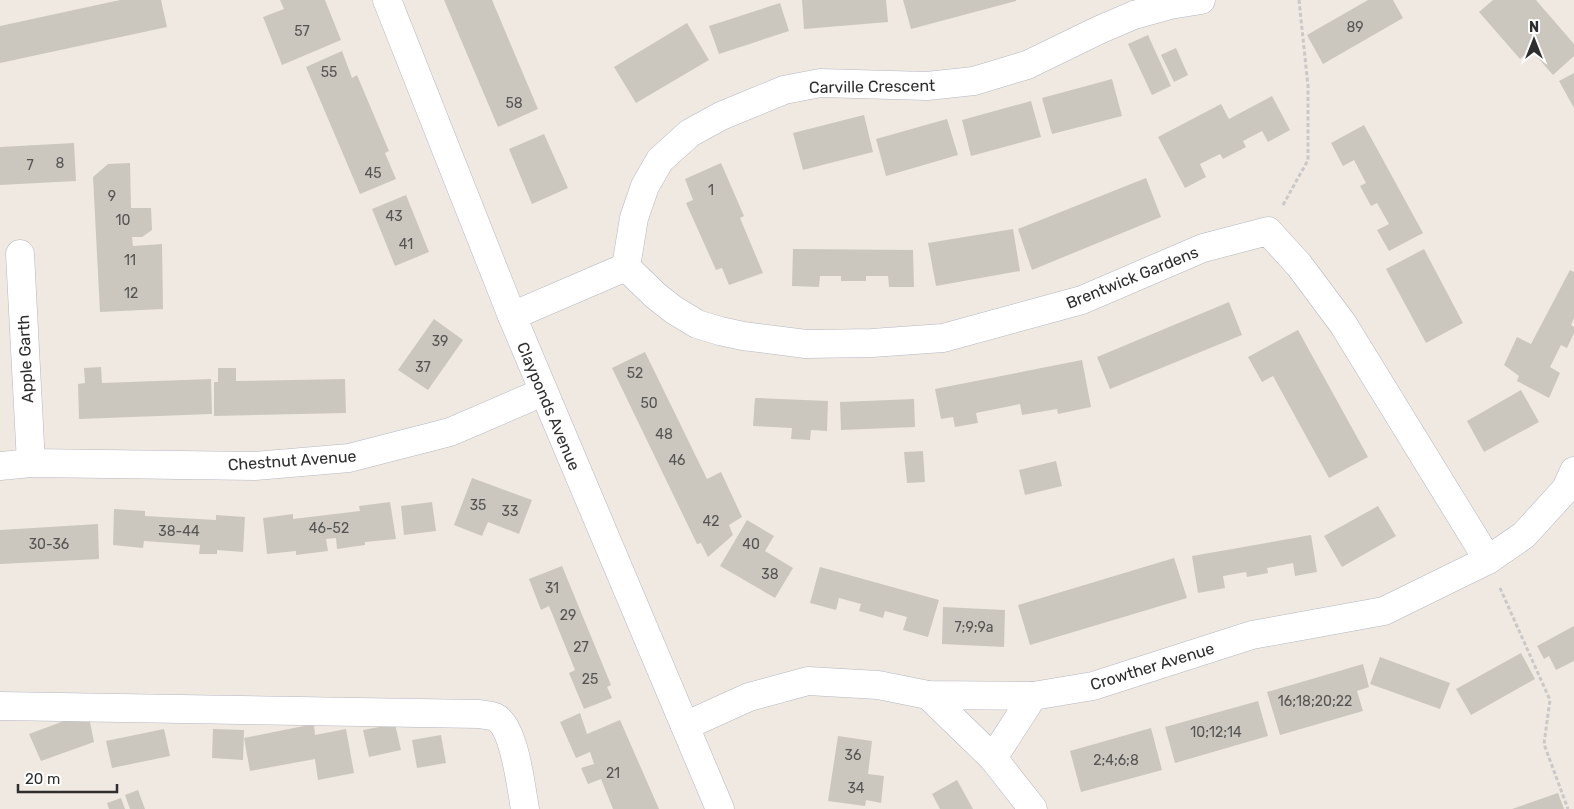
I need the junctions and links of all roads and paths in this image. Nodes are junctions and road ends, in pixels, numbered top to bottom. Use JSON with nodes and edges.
{"nodes":[{"id":1,"x":387,"y":0,"type":"edge"},
{"id":2,"x":1202,"y":0,"type":"edge"},
{"id":3,"x":1299,"y":0,"type":"edge"},
{"id":4,"x":1268,"y":231,"type":"junction"},
{"id":5,"x":20,"y":254,"type":"dead end"},
{"id":6,"x":626,"y":266,"type":"junction"},
{"id":7,"x":512,"y":316,"type":"junction"},
{"id":8,"x":543,"y":392,"type":"junction"},
{"id":9,"x":30,"y":463,"type":"junction"},
{"id":10,"x":0,"y":466,"type":"edge"},
{"id":11,"x":1574,"y":471,"type":"edge"},
{"id":12,"x":1488,"y":560,"type":"junction"},
{"id":13,"x":928,"y":695,"type":"junction"},
{"id":14,"x":1033,"y":696,"type":"junction"},
{"id":15,"x":0,"y":706,"type":"edge"},
{"id":16,"x":685,"y":726,"type":"junction"},
{"id":17,"x":993,"y":758,"type":"junction"},
{"id":18,"x":525,"y":809,"type":"edge"},
{"id":19,"x":720,"y":809,"type":"edge"},
{"id":20,"x":1033,"y":809,"type":"edge"},
{"id":21,"x":1568,"y":809,"type":"edge"}],
"edges":[{"from":1,"to":7,"type":"street","name":"Clayponds Avenue"},
{"from":2,"to":6,"type":"street","name":"Carville Crescent"},
{"from":3,"to":4,"type":"path"},
{"from":4,"to":6,"type":"street","name":"Brentwick Gardens"},
{"from":4,"to":12,"type":"street"},
{"from":5,"to":9,"type":"street","name":"Apple Garth"},
{"from":6,"to":7,"type":"street"},
{"from":7,"to":8,"type":"street","name":"Clayponds Avenue"},
{"from":8,"to":9,"type":"street","name":"Chestnut Avenue"},
{"from":8,"to":16,"type":"street","name":"Clayponds Avenue"},
{"from":9,"to":10,"type":"street","name":"Chestnut Avenue"},
{"from":11,"to":12,"type":"street","name":"Crowther Avenue"},
{"from":12,"to":14,"type":"street","name":"Crowther Avenue"},
{"from":12,"to":21,"type":"path"},
{"from":13,"to":14,"type":"street","name":"Crowther Avenue"},
{"from":13,"to":16,"type":"street","name":"Crowther Avenue"},
{"from":13,"to":17,"type":"street"},
{"from":14,"to":17,"type":"street"},
{"from":15,"to":18,"type":"street"},
{"from":16,"to":19,"type":"street","name":"Clayponds Avenue"},
{"from":17,"to":20,"type":"street"}]}
